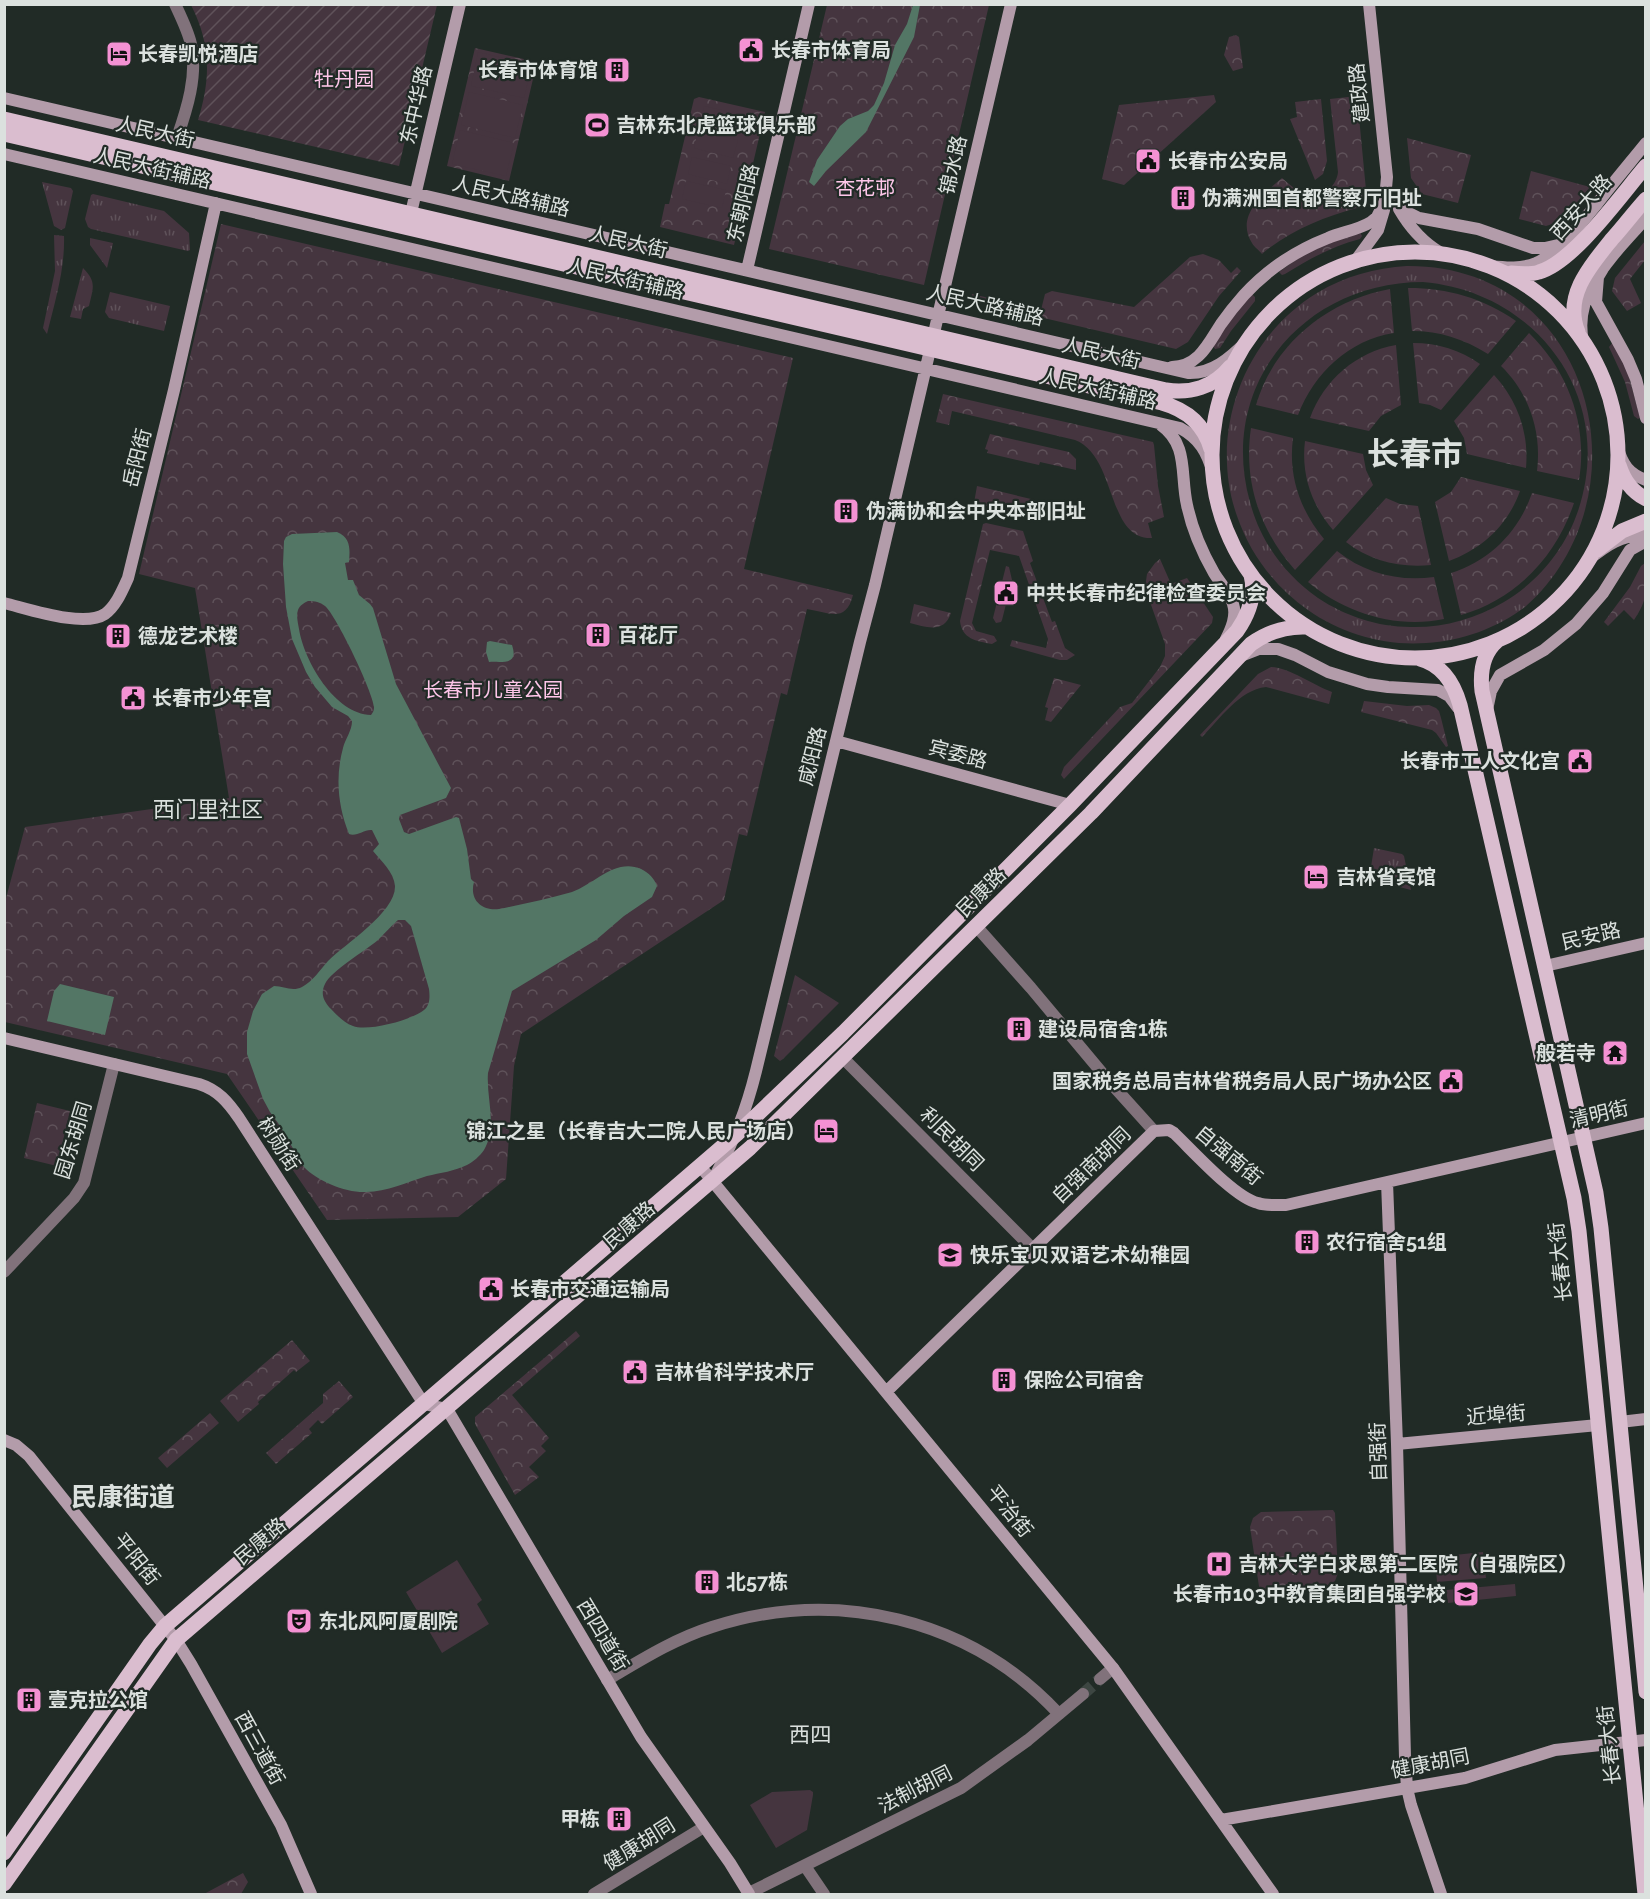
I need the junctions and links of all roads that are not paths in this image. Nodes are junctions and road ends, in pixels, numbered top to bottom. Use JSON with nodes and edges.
{"nodes":[{"id":1,"x":175,"y":4,"type":"edge"},
{"id":2,"x":460,"y":4,"type":"edge"},
{"id":3,"x":809,"y":4,"type":"edge"},
{"id":4,"x":1011,"y":4,"type":"edge"},
{"id":5,"x":1369,"y":4,"type":"edge"},
{"id":6,"x":4,"y":98,"type":"edge"},
{"id":7,"x":4,"y":118,"type":"edge"},
{"id":8,"x":4,"y":134,"type":"edge"},
{"id":9,"x":177,"y":138,"type":"junction"},
{"id":10,"x":1646,"y":143,"type":"edge"},
{"id":11,"x":4,"y":154,"type":"edge"},
{"id":12,"x":1646,"y":166,"type":"edge"},
{"id":13,"x":416,"y":193,"type":"junction"},
{"id":14,"x":1646,"y":199,"type":"edge"},
{"id":15,"x":1390,"y":201,"type":"junction"},
{"id":16,"x":216,"y":203,"type":"junction"},
{"id":17,"x":411,"y":213,"type":"junction"},
{"id":18,"x":1646,"y":218,"type":"edge"},
{"id":19,"x":1566,"y":239,"type":"junction"},
{"id":20,"x":1441,"y":252,"type":"junction"},
{"id":21,"x":1356,"y":260,"type":"junction"},
{"id":22,"x":1491,"y":266,"type":"junction"},
{"id":23,"x":1604,"y":267,"type":"junction"},
{"id":24,"x":747,"y":270,"type":"junction"},
{"id":25,"x":1507,"y":273,"type":"junction"},
{"id":26,"x":938,"y":315,"type":"junction"},
{"id":27,"x":1581,"y":338,"type":"junction"},
{"id":28,"x":932,"y":342,"type":"junction"},
{"id":29,"x":1246,"y":342,"type":"junction"},
{"id":30,"x":1234,"y":363,"type":"junction"},
{"id":31,"x":1164,"y":367,"type":"junction"},
{"id":32,"x":926,"y":369,"type":"junction"},
{"id":33,"x":1646,"y":418,"type":"edge"},
{"id":34,"x":1152,"y":422,"type":"junction"},
{"id":35,"x":1212,"y":453,"type":"junction"},
{"id":36,"x":1618,"y":453,"type":"junction"},
{"id":37,"x":1213,"y":473,"type":"junction"},
{"id":38,"x":1646,"y":480,"type":"edge"},
{"id":39,"x":1646,"y":499,"type":"edge"},
{"id":40,"x":1646,"y":521,"type":"edge"},
{"id":41,"x":1646,"y":539,"type":"edge"},
{"id":42,"x":1590,"y":557,"type":"junction"},
{"id":43,"x":1251,"y":575,"type":"junction"},
{"id":44,"x":4,"y":603,"type":"edge"},
{"id":45,"x":1307,"y":627,"type":"junction"},
{"id":46,"x":1498,"y":640,"type":"junction"},
{"id":47,"x":1222,"y":646,"type":"junction"},
{"id":48,"x":1237,"y":658,"type":"junction"},
{"id":49,"x":1414,"y":658,"type":"junction"},
{"id":50,"x":1486,"y":714,"type":"junction"},
{"id":51,"x":1463,"y":718,"type":"junction"},
{"id":52,"x":836,"y":741,"type":"junction"},
{"id":53,"x":1070,"y":805,"type":"junction"},
{"id":54,"x":976,"y":926,"type":"junction"},
{"id":55,"x":1646,"y":943,"type":"edge"},
{"id":56,"x":1545,"y":966,"type":"junction"},
{"id":57,"x":4,"y":1038,"type":"edge"},
{"id":58,"x":843,"y":1058,"type":"junction"},
{"id":59,"x":114,"y":1064,"type":"junction"},
{"id":60,"x":1646,"y":1123,"type":"edge"},
{"id":61,"x":1154,"y":1131,"type":"junction"},
{"id":62,"x":737,"y":1134,"type":"junction"},
{"id":63,"x":1584,"y":1137,"type":"junction"},
{"id":64,"x":1561,"y":1142,"type":"junction"},
{"id":65,"x":700,"y":1166,"type":"junction"},
{"id":66,"x":713,"y":1180,"type":"junction"},
{"id":67,"x":1387,"y":1182,"type":"junction"},
{"id":68,"x":1033,"y":1249,"type":"junction"},
{"id":69,"x":4,"y":1272,"type":"edge"},
{"id":70,"x":887,"y":1391,"type":"junction"},
{"id":71,"x":424,"y":1404,"type":"junction"},
{"id":72,"x":447,"y":1409,"type":"junction"},
{"id":73,"x":1646,"y":1419,"type":"edge"},
{"id":74,"x":1620,"y":1422,"type":"junction"},
{"id":75,"x":1598,"y":1425,"type":"junction"},
{"id":76,"x":4,"y":1440,"type":"edge"},
{"id":77,"x":1397,"y":1444,"type":"junction"},
{"id":78,"x":1642,"y":1610,"type":"edge"},
{"id":79,"x":165,"y":1626,"type":"junction"},
{"id":80,"x":176,"y":1640,"type":"junction"},
{"id":81,"x":1113,"y":1668,"type":"junction"},
{"id":82,"x":1101,"y":1679,"type":"tunnel mouth"},
{"id":83,"x":607,"y":1680,"type":"junction"},
{"id":84,"x":1646,"y":1692,"type":"edge"},
{"id":85,"x":1083,"y":1694,"type":"tunnel mouth"},
{"id":86,"x":1059,"y":1714,"type":"junction"},
{"id":87,"x":1638,"y":1741,"type":"edge"},
{"id":88,"x":1407,"y":1788,"type":"junction"},
{"id":89,"x":1221,"y":1820,"type":"junction"},
{"id":90,"x":704,"y":1827,"type":"junction"},
{"id":91,"x":4,"y":1853,"type":"edge"},
{"id":92,"x":805,"y":1866,"type":"junction"},
{"id":93,"x":4,"y":1884,"type":"edge"},
{"id":94,"x":311,"y":1894,"type":"edge"},
{"id":95,"x":594,"y":1894,"type":"edge"},
{"id":96,"x":749,"y":1894,"type":"edge"},
{"id":97,"x":824,"y":1894,"type":"edge"},
{"id":98,"x":1273,"y":1894,"type":"edge"},
{"id":99,"x":1442,"y":1894,"type":"edge"},
{"id":100,"x":1645,"y":1894,"type":"edge"}],
"edges":[{"from":1,"to":9,"type":"street"},
{"from":2,"to":13,"type":"street","name":"东中华路"},
{"from":3,"to":24,"type":"street","name":"东朝阳路"},
{"from":4,"to":26,"type":"street","name":"锦水路"},
{"from":5,"to":15,"type":"street","name":"建政路"},
{"from":6,"to":9,"type":"street","name":"人民大路辅路"},
{"from":7,"to":17,"type":"main road","name":"人民大街"},
{"from":8,"to":28,"type":"main road","name":"人民大街"},
{"from":9,"to":13,"type":"street","name":"人民大路辅路"},
{"from":10,"to":19,"type":"street"},
{"from":11,"to":16,"type":"street","name":"人民大街辅路"},
{"from":12,"to":25,"type":"main road","name":"西安大路"},
{"from":13,"to":17,"type":"street","name":"东中华路"},
{"from":13,"to":24,"type":"street","name":"人民大路辅路"},
{"from":14,"to":27,"type":"main road"},
{"from":15,"to":19,"type":"street"},
{"from":15,"to":20,"type":"street","name":"建政路"},
{"from":15,"to":21,"type":"street"},
{"from":15,"to":31,"type":"street"},
{"from":16,"to":32,"type":"street","name":"人民大街辅路"},
{"from":16,"to":44,"type":"street","name":"岳阳街"},
{"from":17,"to":28,"type":"main road","name":"人民大街"},
{"from":18,"to":23,"type":"street"},
{"from":19,"to":22,"type":"street"},
{"from":20,"to":21,"type":"main road"},
{"from":20,"to":22,"type":"main road"},
{"from":21,"to":29,"type":"main road"},
{"from":22,"to":25,"type":"main road"},
{"from":23,"to":27,"type":"street"},
{"from":23,"to":33,"type":"street"},
{"from":24,"to":26,"type":"street","name":"人民大路辅路"},
{"from":25,"to":27,"type":"main road"},
{"from":26,"to":28,"type":"street","name":"锦水路"},
{"from":26,"to":31,"type":"street","name":"人民大路辅路"},
{"from":27,"to":36,"type":"main road"},
{"from":28,"to":30,"type":"main road","name":"人民大街"},
{"from":28,"to":32,"type":"street","name":"咸阳路"},
{"from":28,"to":35,"type":"main road","name":"人民大街"},
{"from":29,"to":30,"type":"main road"},
{"from":29,"to":31,"type":"street","name":"人民大路辅路"},
{"from":30,"to":35,"type":"main road"},
{"from":32,"to":34,"type":"street","name":"人民大街辅路"},
{"from":32,"to":52,"type":"street","name":"咸阳路"},
{"from":34,"to":37,"type":"street","name":"人民大街辅路"},
{"from":34,"to":47,"type":"street"},
{"from":35,"to":37,"type":"main road"},
{"from":36,"to":38,"type":"street"},
{"from":36,"to":39,"type":"main road"},
{"from":36,"to":42,"type":"main road"},
{"from":37,"to":43,"type":"main road"},
{"from":40,"to":42,"type":"main road"},
{"from":41,"to":42,"type":"street"},
{"from":41,"to":50,"type":"street"},
{"from":42,"to":46,"type":"main road"},
{"from":43,"to":45,"type":"main road"},
{"from":43,"to":47,"type":"main road","name":"民康路"},
{"from":45,"to":48,"type":"main road","name":"民康路"},
{"from":45,"to":49,"type":"main road"},
{"from":46,"to":49,"type":"main road"},
{"from":46,"to":50,"type":"main road"},
{"from":47,"to":53,"type":"main road","name":"民康路"},
{"from":48,"to":51,"type":"street"},
{"from":48,"to":54,"type":"main road","name":"民康路"},
{"from":49,"to":51,"type":"main road","name":"长春大街"},
{"from":50,"to":56,"type":"main road"},
{"from":51,"to":64,"type":"main road","name":"长春大街"},
{"from":52,"to":53,"type":"street","name":"宾委路"},
{"from":52,"to":62,"type":"street","name":"咸阳路"},
{"from":53,"to":62,"type":"main road","name":"民康路"},
{"from":54,"to":58,"type":"main road","name":"民康路"},
{"from":54,"to":61,"type":"street","name":"自强南胡同"},
{"from":55,"to":56,"type":"street","name":"民安路"},
{"from":56,"to":63,"type":"main road"},
{"from":57,"to":59,"type":"street","name":"树勋街"},
{"from":58,"to":66,"type":"main road","name":"民康路"},
{"from":58,"to":68,"type":"street","name":"利民胡同"},
{"from":59,"to":69,"type":"street","name":"园东胡同"},
{"from":59,"to":71,"type":"street","name":"树勋街"},
{"from":60,"to":63,"type":"street","name":"清明街"},
{"from":61,"to":67,"type":"street","name":"自强南街"},
{"from":61,"to":68,"type":"street","name":"自强南胡同"},
{"from":62,"to":65,"type":"main road","name":"民康路"},
{"from":62,"to":66,"type":"street","name":"咸阳路"},
{"from":63,"to":64,"type":"street","name":"清明街"},
{"from":63,"to":74,"type":"main road"},
{"from":64,"to":67,"type":"street"},
{"from":64,"to":75,"type":"main road","name":"长春大街"},
{"from":65,"to":66,"type":"street","name":"平治街"},
{"from":65,"to":71,"type":"main road","name":"民康路"},
{"from":66,"to":70,"type":"street","name":"平治街"},
{"from":66,"to":72,"type":"main road","name":"民康路"},
{"from":67,"to":77,"type":"street","name":"自强街"},
{"from":68,"to":70,"type":"street","name":"自强南胡同"},
{"from":70,"to":81,"type":"street","name":"平治街"},
{"from":71,"to":72,"type":"street"},
{"from":71,"to":79,"type":"main road","name":"民康路"},
{"from":72,"to":80,"type":"main road","name":"民康路"},
{"from":72,"to":83,"type":"street","name":"西四道街"},
{"from":73,"to":74,"type":"street"},
{"from":74,"to":78,"type":"main road"},
{"from":75,"to":77,"type":"street","name":"近埠街"},
{"from":75,"to":87,"type":"main road","name":"长春大街"},
{"from":76,"to":79,"type":"street","name":"平阳街"},
{"from":77,"to":88,"type":"street","name":"自强街"},
{"from":78,"to":84,"type":"main road"},
{"from":79,"to":80,"type":"street","name":"西三道街"},
{"from":79,"to":91,"type":"main road","name":"民康路"},
{"from":80,"to":93,"type":"main road","name":"民康路"},
{"from":80,"to":94,"type":"street","name":"西三道街"},
{"from":81,"to":82,"type":"street"},
{"from":81,"to":89,"type":"street","name":"平治街"},
{"from":83,"to":86,"type":"street"},
{"from":83,"to":90,"type":"street","name":"西四道街"},
{"from":85,"to":86,"type":"street","name":"法制胡同"},
{"from":86,"to":92,"type":"street","name":"法制胡同"},
{"from":87,"to":88,"type":"street","name":"健康胡同"},
{"from":87,"to":100,"type":"main road","name":"长春大街"},
{"from":88,"to":89,"type":"street","name":"健康胡同"},
{"from":88,"to":99,"type":"street","name":"自强街"},
{"from":89,"to":98,"type":"street","name":"平治街"},
{"from":90,"to":95,"type":"street","name":"健康胡同"},
{"from":90,"to":96,"type":"street","name":"西四道街"},
{"from":92,"to":96,"type":"street","name":"法制胡同"},
{"from":92,"to":97,"type":"street"}]}
